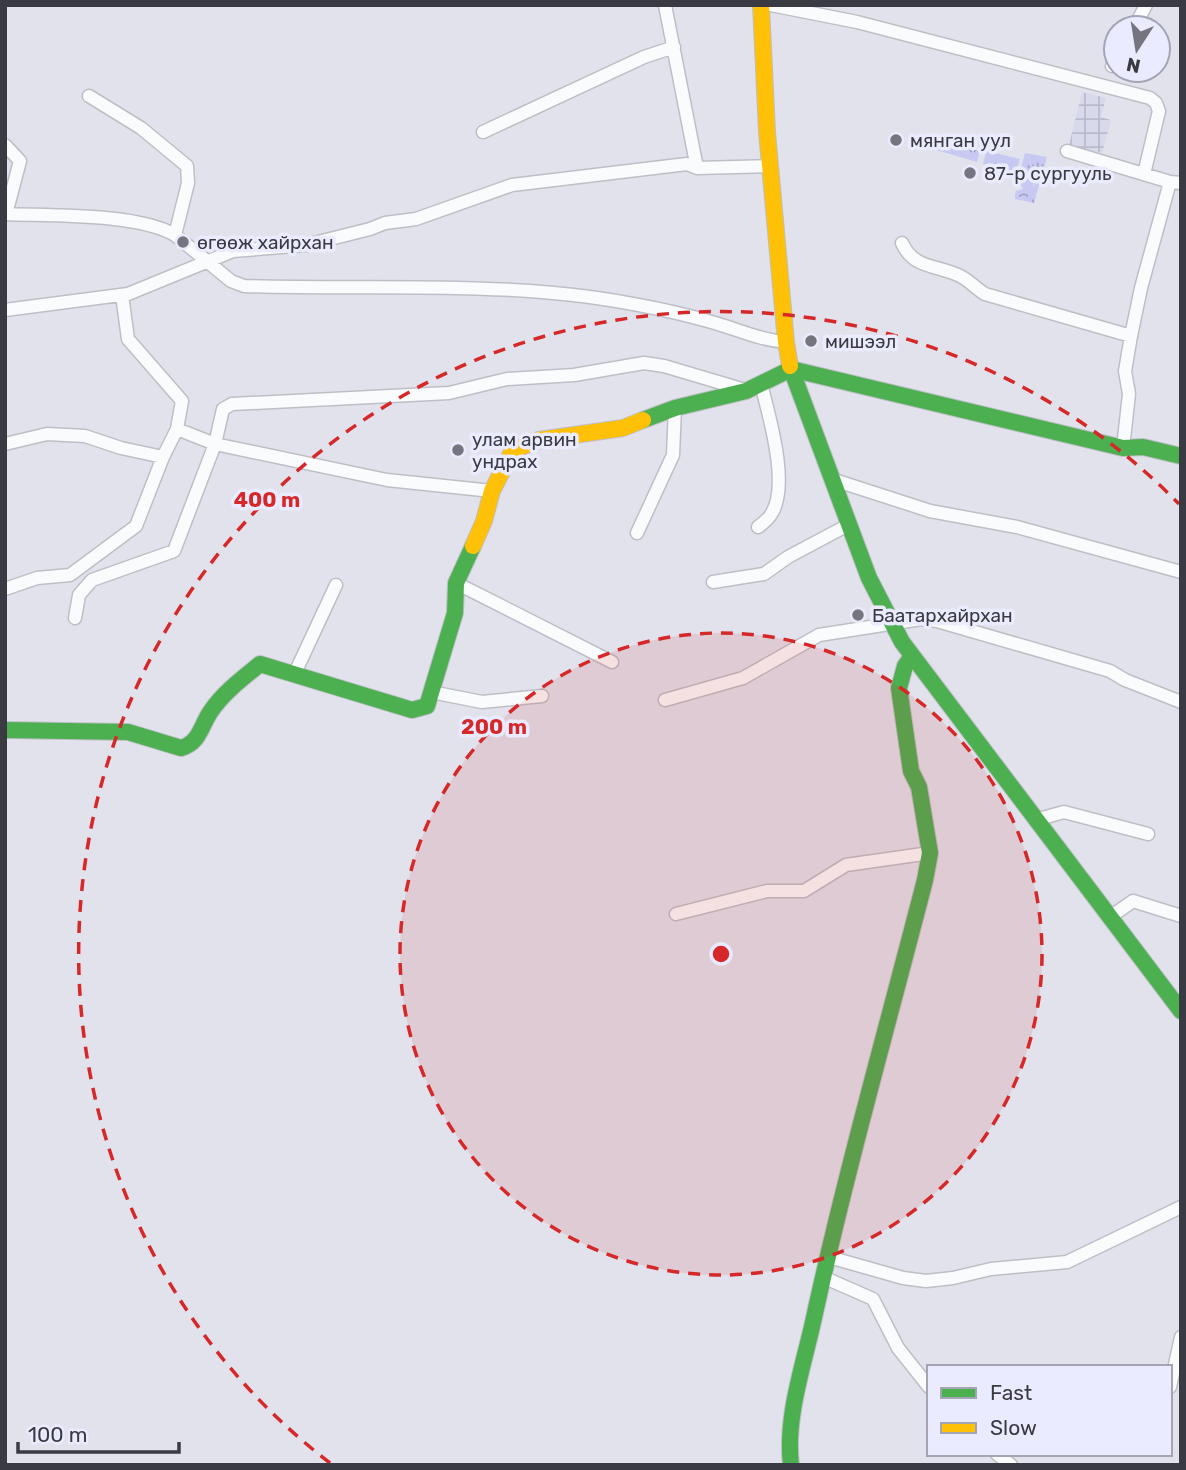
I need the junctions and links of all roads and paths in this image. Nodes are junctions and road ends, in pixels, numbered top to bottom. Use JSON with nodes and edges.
{"nodes":[{"id":1,"x":665,"y":5,"type":"edge"},
{"id":2,"x":761,"y":5,"type":"edge"},
{"id":3,"x":771,"y":5,"type":"edge"},
{"id":4,"x":674,"y":47,"type":"junction"},
{"id":5,"x":89,"y":96,"type":"dead end"},
{"id":6,"x":482,"y":132,"type":"dead end"},
{"id":7,"x":5,"y":145,"type":"edge"},
{"id":8,"x":1068,"y":151,"type":"dead end"},
{"id":9,"x":771,"y":166,"type":"junction"},
{"id":10,"x":697,"y":168,"type":"junction"},
{"id":11,"x":1144,"y":174,"type":"junction"},
{"id":12,"x":1175,"y":183,"type":"edge"},
{"id":13,"x":5,"y":214,"type":"edge"},
{"id":14,"x":175,"y":235,"type":"junction"},
{"id":15,"x":902,"y":243,"type":"dead end"},
{"id":16,"x":205,"y":262,"type":"junction"},
{"id":17,"x":122,"y":295,"type":"junction"},
{"id":18,"x":5,"y":310,"type":"edge"},
{"id":19,"x":1131,"y":337,"type":"junction"},
{"id":20,"x":786,"y":342,"type":"junction"},
{"id":21,"x":791,"y":369,"type":"junction"},
{"id":22,"x":754,"y":387,"type":"junction"},
{"id":23,"x":675,"y":408,"type":"junction"},
{"id":24,"x":177,"y":429,"type":"junction"},
{"id":25,"x":5,"y":444,"type":"edge"},
{"id":26,"x":215,"y":444,"type":"junction"},
{"id":27,"x":1123,"y":448,"type":"junction"},
{"id":28,"x":1181,"y":456,"type":"edge"},
{"id":29,"x":163,"y":457,"type":"junction"},
{"id":30,"x":831,"y":479,"type":"junction"},
{"id":31,"x":492,"y":491,"type":"junction"},
{"id":32,"x":848,"y":525,"type":"junction"},
{"id":33,"x":758,"y":527,"type":"dead end"},
{"id":34,"x":637,"y":533,"type":"dead end"},
{"id":35,"x":1181,"y":572,"type":"edge"},
{"id":36,"x":713,"y":582,"type":"dead end"},
{"id":37,"x":456,"y":583,"type":"junction"},
{"id":38,"x":336,"y":585,"type":"dead end"},
{"id":39,"x":5,"y":589,"type":"edge"},
{"id":40,"x":75,"y":618,"type":"dead end"},
{"id":41,"x":893,"y":624,"type":"junction"},
{"id":42,"x":912,"y":656,"type":"junction"},
{"id":43,"x":612,"y":662,"type":"dead end"},
{"id":44,"x":295,"y":673,"type":"junction"},
{"id":45,"x":431,"y":692,"type":"junction"},
{"id":46,"x":542,"y":696,"type":"dead end"},
{"id":47,"x":665,"y":700,"type":"dead end"},
{"id":48,"x":1181,"y":702,"type":"edge"},
{"id":49,"x":5,"y":730,"type":"edge"},
{"id":50,"x":1035,"y":820,"type":"junction"},
{"id":51,"x":1148,"y":834,"type":"dead end"},
{"id":52,"x":930,"y":853,"type":"junction"},
{"id":53,"x":676,"y":914,"type":"dead end"},
{"id":54,"x":1181,"y":916,"type":"edge"},
{"id":55,"x":1110,"y":917,"type":"junction"},
{"id":56,"x":1181,"y":1011,"type":"edge"},
{"id":57,"x":1181,"y":1207,"type":"edge"},
{"id":58,"x":829,"y":1257,"type":"junction"},
{"id":59,"x":823,"y":1277,"type":"junction"},
{"id":60,"x":1181,"y":1338,"type":"edge"},
{"id":61,"x":1172,"y":1378,"type":"edge"},
{"id":62,"x":927,"y":1384,"type":"edge"},
{"id":63,"x":791,"y":1465,"type":"edge"}],
"edges":[{"from":1,"to":4,"type":"street"},
{"from":2,"to":9,"type":"street"},
{"from":3,"to":11,"type":"street"},
{"from":4,"to":6,"type":"street"},
{"from":4,"to":10,"type":"street"},
{"from":5,"to":14,"type":"street"},
{"from":7,"to":13,"type":"street"},
{"from":8,"to":11,"type":"street"},
{"from":9,"to":10,"type":"street"},
{"from":9,"to":20,"type":"street"},
{"from":10,"to":16,"type":"street"},
{"from":11,"to":12,"type":"street"},
{"from":12,"to":19,"type":"street"},
{"from":13,"to":14,"type":"street"},
{"from":14,"to":16,"type":"street"},
{"from":15,"to":19,"type":"street"},
{"from":16,"to":17,"type":"street"},
{"from":16,"to":20,"type":"street"},
{"from":17,"to":18,"type":"street"},
{"from":17,"to":24,"type":"street"},
{"from":19,"to":27,"type":"street"},
{"from":20,"to":21,"type":"street"},
{"from":21,"to":22,"type":"street"},
{"from":21,"to":27,"type":"street"},
{"from":21,"to":30,"type":"street"},
{"from":22,"to":23,"type":"street"},
{"from":22,"to":26,"type":"street"},
{"from":22,"to":33,"type":"street"},
{"from":23,"to":31,"type":"street"},
{"from":23,"to":34,"type":"street"},
{"from":24,"to":26,"type":"street"},
{"from":24,"to":29,"type":"street"},
{"from":25,"to":29,"type":"street"},
{"from":26,"to":31,"type":"street"},
{"from":26,"to":40,"type":"street"},
{"from":27,"to":28,"type":"street"},
{"from":29,"to":39,"type":"street"},
{"from":30,"to":32,"type":"street"},
{"from":30,"to":35,"type":"street"},
{"from":31,"to":37,"type":"street"},
{"from":32,"to":36,"type":"street"},
{"from":32,"to":41,"type":"street"},
{"from":37,"to":43,"type":"street"},
{"from":37,"to":45,"type":"street"},
{"from":38,"to":44,"type":"street"},
{"from":41,"to":42,"type":"street"},
{"from":41,"to":47,"type":"street"},
{"from":41,"to":48,"type":"street"},
{"from":42,"to":50,"type":"street"},
{"from":42,"to":52,"type":"street"},
{"from":44,"to":45,"type":"street"},
{"from":44,"to":49,"type":"street"},
{"from":45,"to":46,"type":"street"},
{"from":50,"to":51,"type":"street"},
{"from":50,"to":55,"type":"street"},
{"from":52,"to":53,"type":"street"},
{"from":52,"to":58,"type":"street"},
{"from":54,"to":55,"type":"street"},
{"from":55,"to":56,"type":"street"},
{"from":57,"to":58,"type":"street"},
{"from":58,"to":59,"type":"street"},
{"from":59,"to":62,"type":"street"},
{"from":59,"to":63,"type":"street"},
{"from":60,"to":61,"type":"street"}]}
